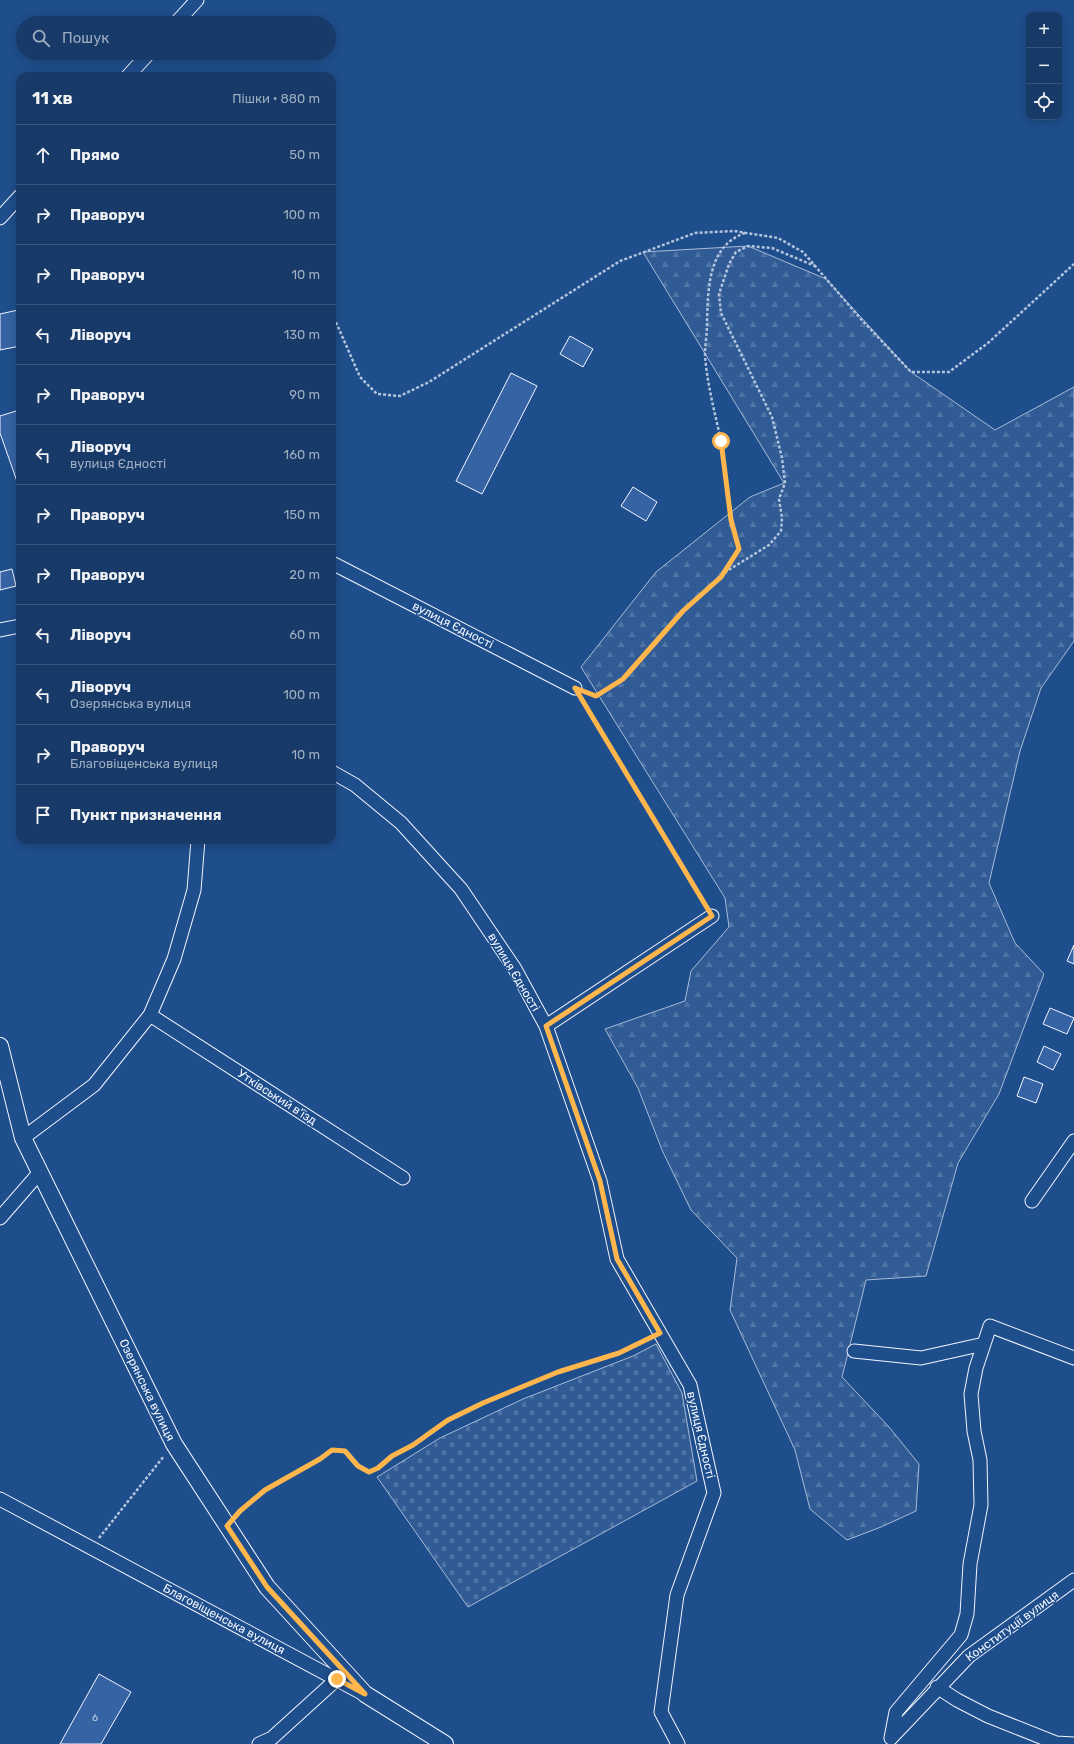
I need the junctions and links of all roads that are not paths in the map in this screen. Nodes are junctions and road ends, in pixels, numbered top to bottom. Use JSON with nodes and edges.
{"nodes":[{"id":1,"x":197,"y":0,"type":"edge"},
{"id":2,"x":182,"y":16,"type":"edge"},
{"id":3,"x":143,"y":60,"type":"edge"},
{"id":4,"x":132,"y":72,"type":"edge"},
{"id":5,"x":16,"y":200,"type":"edge"},
{"id":6,"x":0,"y":218,"type":"edge"},
{"id":7,"x":336,"y":564,"type":"edge"},
{"id":8,"x":16,"y":627,"type":"edge"},
{"id":9,"x":0,"y":630,"type":"edge"},
{"id":10,"x":575,"y":688,"type":"road end"},
{"id":11,"x":336,"y":774,"type":"edge"},
{"id":12,"x":198,"y":844,"type":"edge"},
{"id":13,"x":712,"y":916,"type":"road end"},
{"id":14,"x":150,"y":1015,"type":"junction"},
{"id":15,"x":546,"y":1026,"type":"junction"},
{"id":16,"x":0,"y":1046,"type":"edge"},
{"id":17,"x":23,"y":1138,"type":"junction"},
{"id":18,"x":1074,"y":1141,"type":"edge"},
{"id":19,"x":40,"y":1172,"type":"junction"},
{"id":20,"x":403,"y":1178,"type":"dead end"},
{"id":21,"x":1032,"y":1201,"type":"dead end"},
{"id":22,"x":0,"y":1218,"type":"edge"},
{"id":23,"x":984,"y":1344,"type":"junction"},
{"id":24,"x":854,"y":1351,"type":"dead end"},
{"id":25,"x":1074,"y":1358,"type":"edge"},
{"id":26,"x":0,"y":1499,"type":"edge"},
{"id":27,"x":1074,"y":1580,"type":"edge"},
{"id":28,"x":337,"y":1679,"type":"junction"},
{"id":29,"x":937,"y":1687,"type":"junction"},
{"id":30,"x":365,"y":1694,"type":"junction"},
{"id":31,"x":889,"y":1741,"type":"edge"},
{"id":32,"x":259,"y":1744,"type":"edge"},
{"id":33,"x":445,"y":1744,"type":"edge"},
{"id":34,"x":678,"y":1744,"type":"edge"},
{"id":35,"x":1074,"y":1744,"type":"edge"}],
"edges":[{"from":1,"to":2,"type":"street"},
{"from":3,"to":4,"type":"street"},
{"from":5,"to":6,"type":"street"},
{"from":7,"to":10,"type":"street","name":"вулиця Єдності"},
{"from":8,"to":9,"type":"street"},
{"from":11,"to":15,"type":"street","name":"вулиця Єдності"},
{"from":12,"to":14,"type":"street"},
{"from":13,"to":15,"type":"street"},
{"from":14,"to":17,"type":"street"},
{"from":14,"to":20,"type":"street","name":"Утківський в'їзд"},
{"from":15,"to":34,"type":"street","name":"вулиця Єдності"},
{"from":16,"to":17,"type":"street","name":"Озерянська вулиця"},
{"from":17,"to":19,"type":"street","name":"Озерянська вулиця"},
{"from":18,"to":21,"type":"street"},
{"from":19,"to":22,"type":"street"},
{"from":19,"to":30,"type":"street","name":"Озерянська вулиця"},
{"from":23,"to":24,"type":"street"},
{"from":23,"to":25,"type":"street"},
{"from":23,"to":31,"type":"street"},
{"from":26,"to":28,"type":"street","name":"Благовіщенська вулиця"},
{"from":27,"to":29,"type":"street","name":"Конституції вулиця"},
{"from":28,"to":30,"type":"street","name":"Благовіщенська вулиця"},
{"from":28,"to":32,"type":"street"},
{"from":29,"to":31,"type":"street","name":"Конституції вулиця"},
{"from":29,"to":35,"type":"street"},
{"from":30,"to":33,"type":"street","name":"Благовіщенська вулиця"}]}
